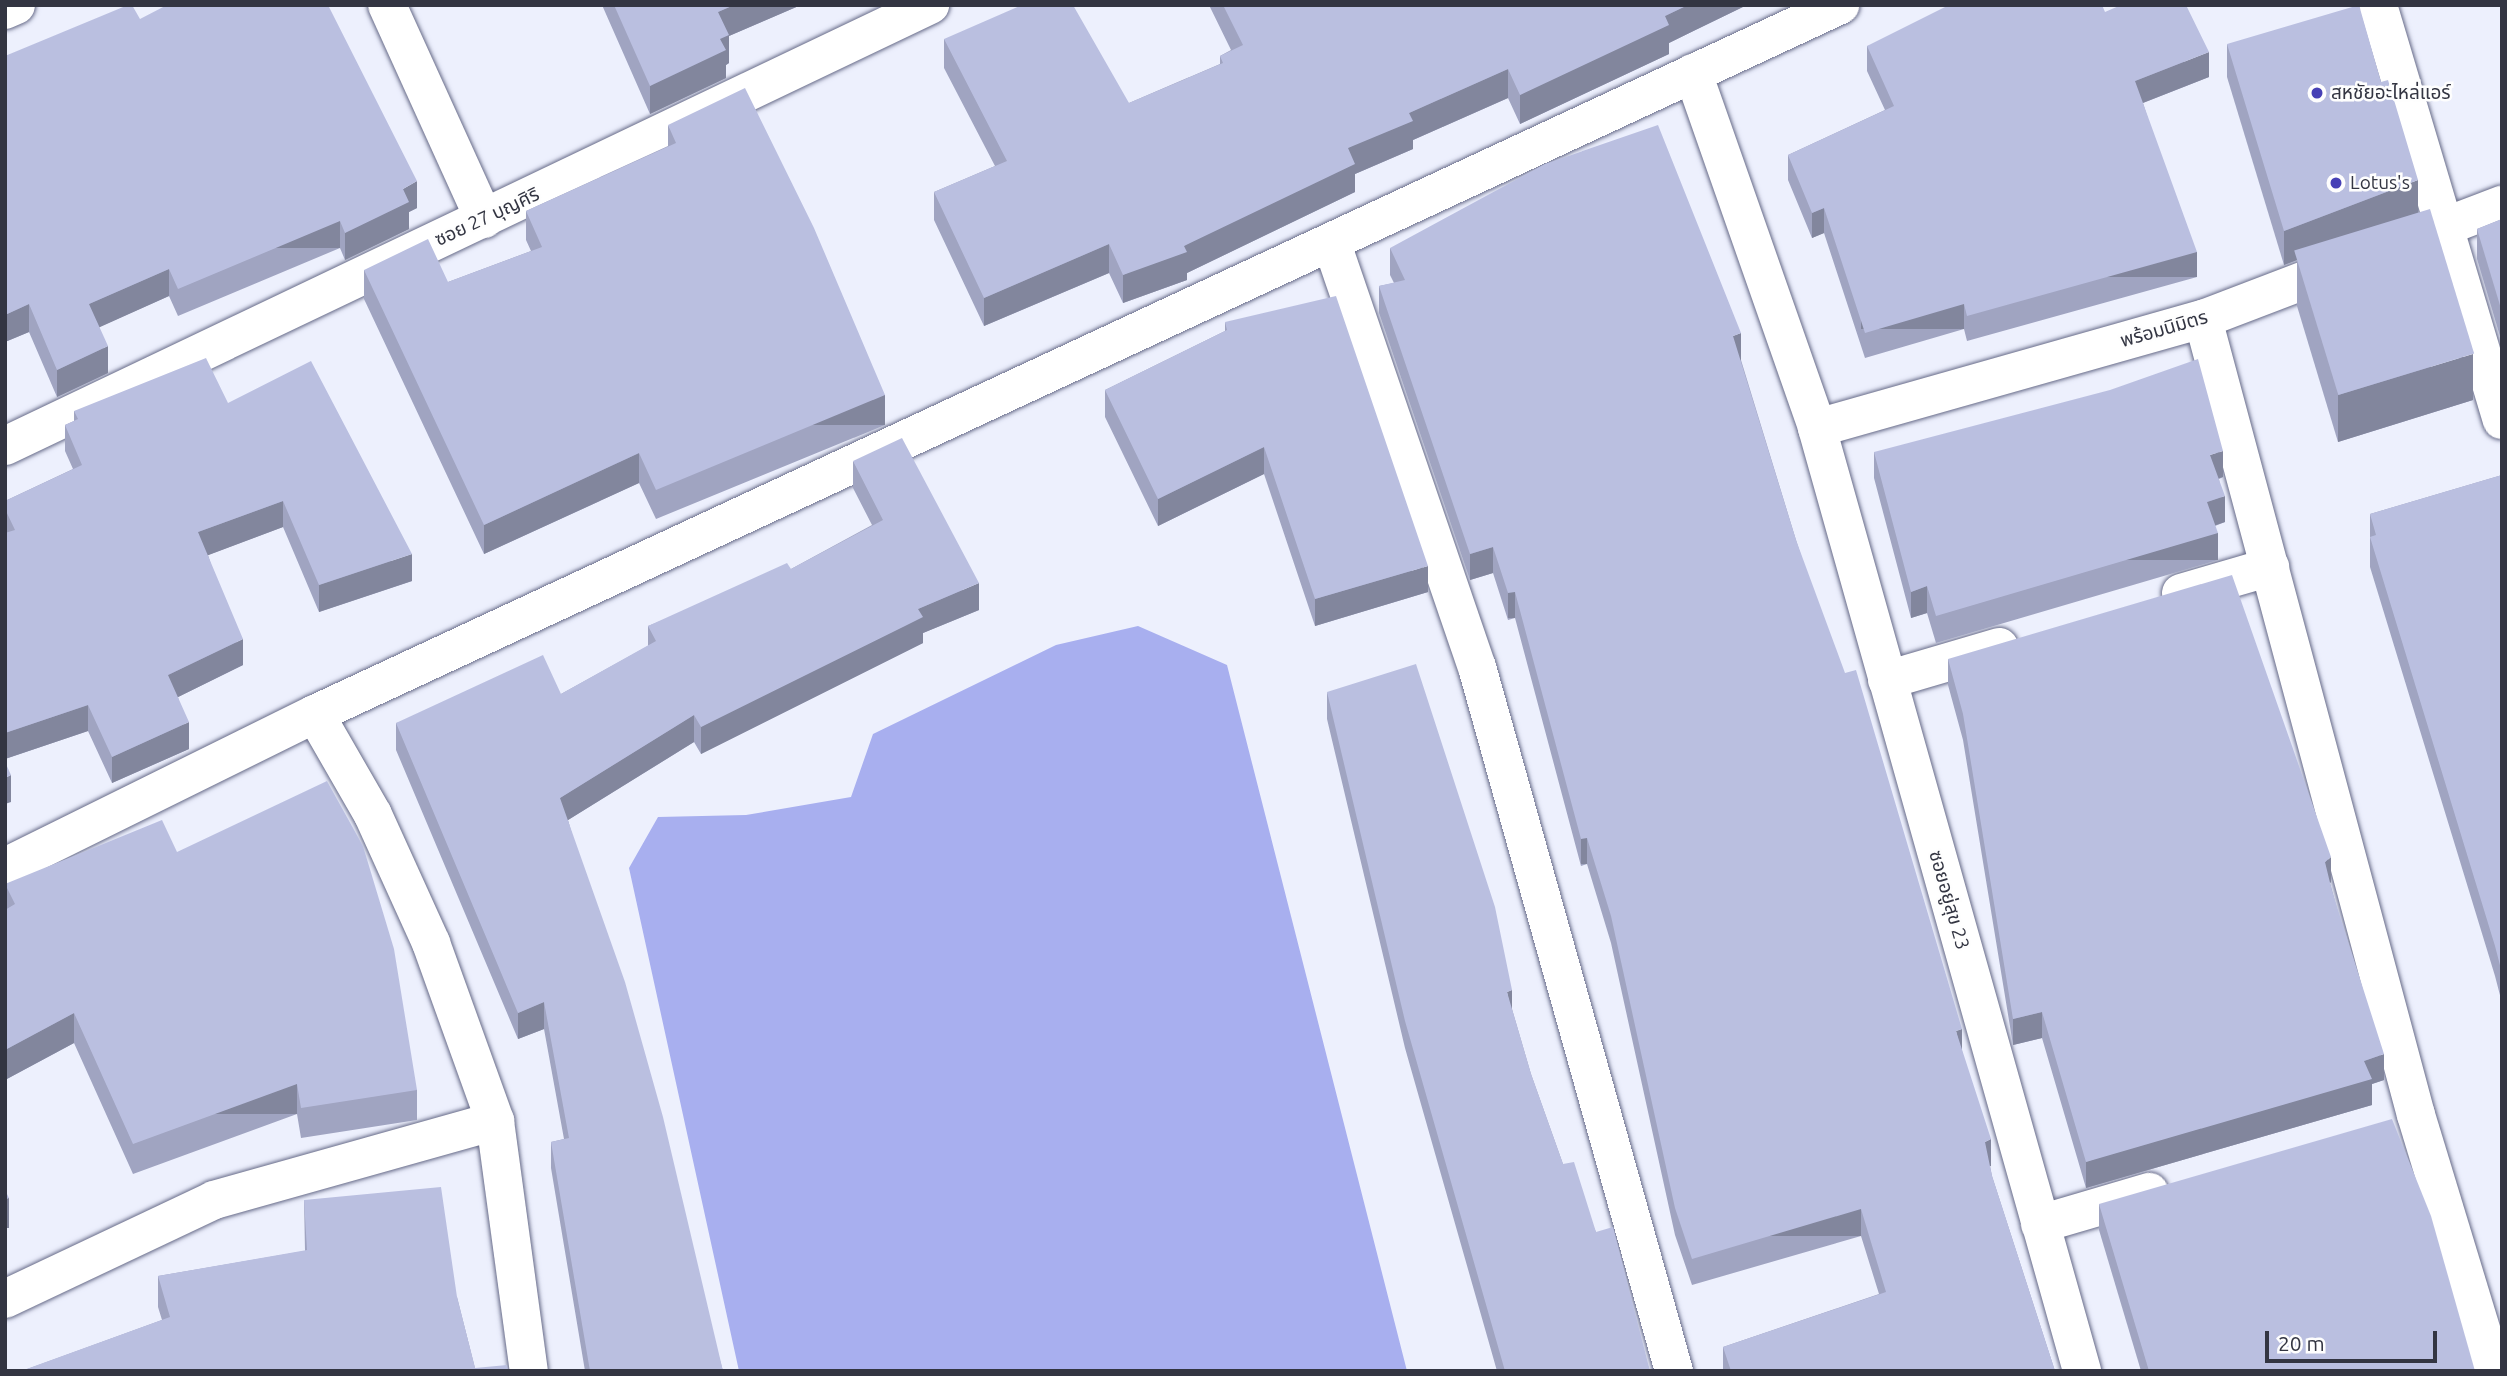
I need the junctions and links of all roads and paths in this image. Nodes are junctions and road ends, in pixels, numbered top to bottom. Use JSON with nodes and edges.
{"nodes":[{"id":1,"x":16,"y":5,"type":"edge"},
{"id":2,"x":387,"y":5,"type":"edge"},
{"id":3,"x":930,"y":5,"type":"edge"},
{"id":4,"x":1840,"y":5,"type":"edge"},
{"id":5,"x":2378,"y":5,"type":"edge"},
{"id":6,"x":5,"y":10,"type":"edge"},
{"id":7,"x":1693,"y":73,"type":"junction"},
{"id":8,"x":2502,"y":205,"type":"edge"},
{"id":9,"x":484,"y":219,"type":"junction"},
{"id":10,"x":2449,"y":229,"type":"junction"},
{"id":11,"x":1332,"y":244,"type":"junction"},
{"id":12,"x":2203,"y":319,"type":"junction"},
{"id":13,"x":2502,"y":420,"type":"edge"},
{"id":14,"x":1817,"y":428,"type":"junction"},
{"id":15,"x":5,"y":446,"type":"edge"},
{"id":16,"x":2270,"y":568,"type":"junction"},
{"id":17,"x":2151,"y":602,"type":"edge"},
{"id":18,"x":2032,"y":637,"type":"edge"},
{"id":19,"x":1887,"y":680,"type":"junction"},
{"id":20,"x":315,"y":714,"type":"junction"},
{"id":21,"x":5,"y":867,"type":"edge"},
{"id":22,"x":2416,"y":1115,"type":"junction"},
{"id":23,"x":495,"y":1121,"type":"junction"},
{"id":24,"x":2375,"y":1127,"type":"edge"},
{"id":25,"x":2188,"y":1181,"type":"edge"},
{"id":26,"x":2040,"y":1224,"type":"junction"},
{"id":27,"x":5,"y":1299,"type":"edge"},
{"id":28,"x":529,"y":1371,"type":"edge"},
{"id":29,"x":1674,"y":1371,"type":"edge"},
{"id":30,"x":2082,"y":1371,"type":"edge"},
{"id":31,"x":2494,"y":1371,"type":"edge"}],
"edges":[{"from":1,"to":6,"type":"street"},
{"from":2,"to":9,"type":"street"},
{"from":3,"to":9,"type":"street","name":"ซอย 27 บุญศิริ"},
{"from":4,"to":7,"type":"street"},
{"from":5,"to":10,"type":"street"},
{"from":7,"to":11,"type":"street"},
{"from":7,"to":14,"type":"street","name":"ซอยอยู่สุข 23"},
{"from":8,"to":10,"type":"street","name":"พร้อมนิมิตร"},
{"from":9,"to":15,"type":"street","name":"ซอย 27 บุญศิริ"},
{"from":10,"to":12,"type":"street","name":"พร้อมนิมิตร"},
{"from":10,"to":13,"type":"street"},
{"from":11,"to":20,"type":"street"},
{"from":11,"to":29,"type":"street"},
{"from":12,"to":14,"type":"street","name":"พร้อมนิมิตร"},
{"from":12,"to":16,"type":"street"},
{"from":14,"to":19,"type":"street","name":"ซอยอยู่สุข 23"},
{"from":16,"to":17,"type":"street"},
{"from":16,"to":22,"type":"street"},
{"from":18,"to":19,"type":"street"},
{"from":19,"to":26,"type":"street","name":"ซอยอยู่สุข 23"},
{"from":20,"to":21,"type":"street"},
{"from":20,"to":23,"type":"street"},
{"from":22,"to":24,"type":"street"},
{"from":22,"to":31,"type":"street"},
{"from":23,"to":27,"type":"street"},
{"from":23,"to":28,"type":"street"},
{"from":25,"to":26,"type":"street"},
{"from":26,"to":30,"type":"street","name":"ซอยอยู่สุข 23"}]}
